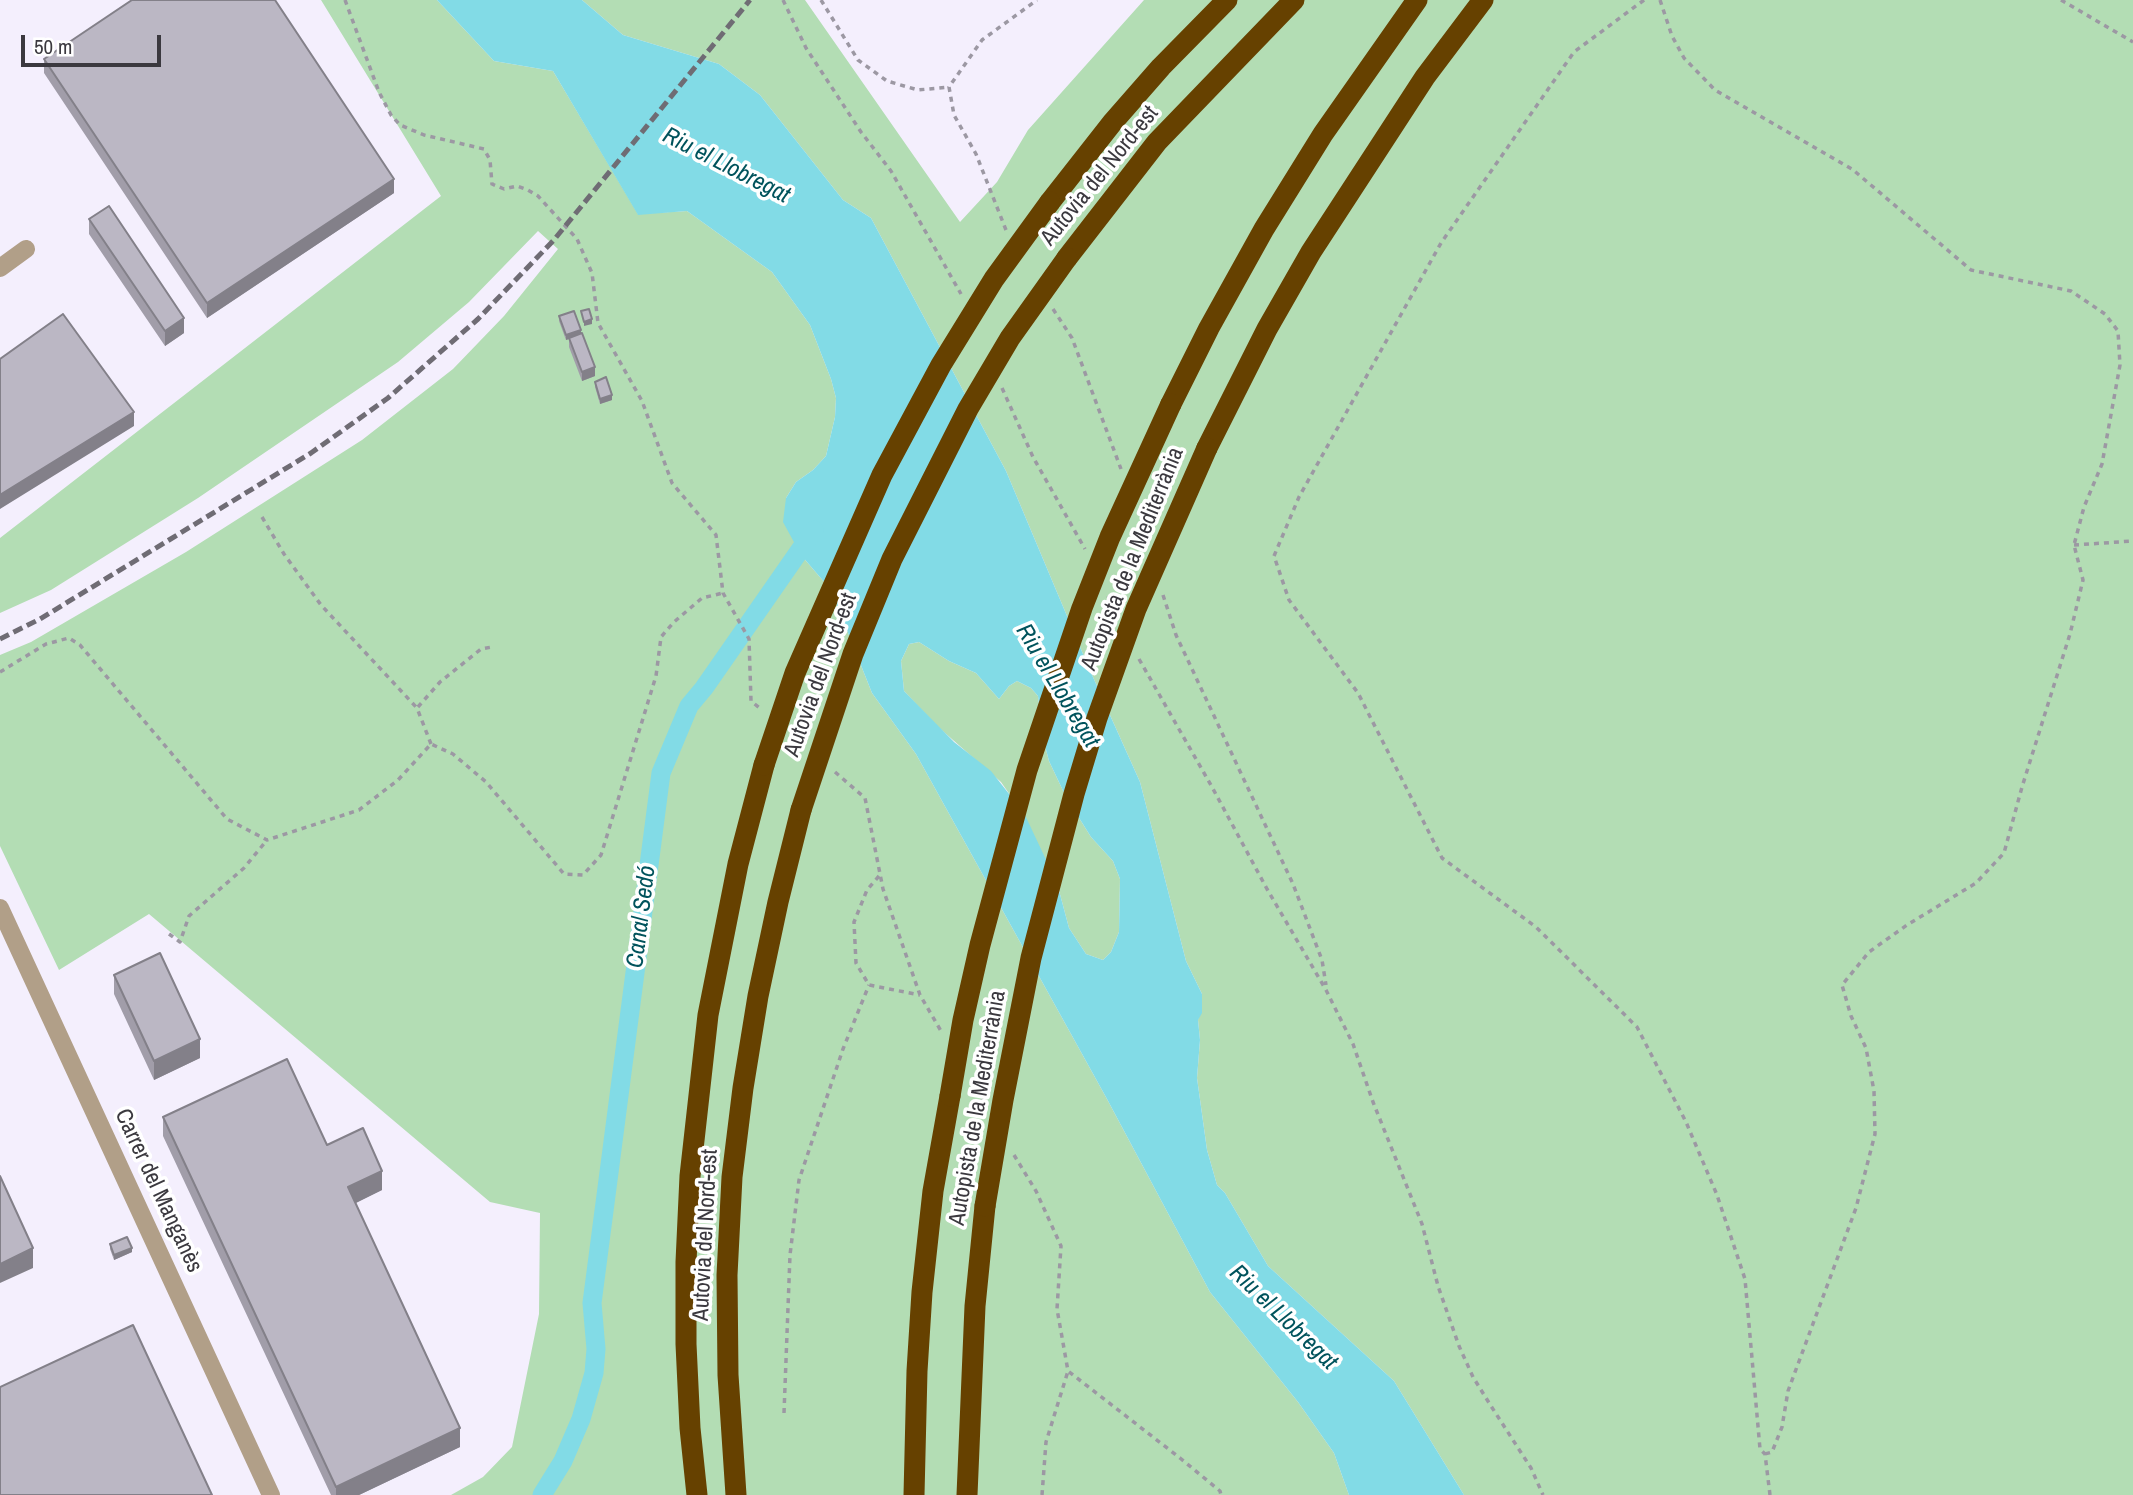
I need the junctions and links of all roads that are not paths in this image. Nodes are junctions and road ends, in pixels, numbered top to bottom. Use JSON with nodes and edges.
{"nodes":[{"id":1,"x":1227,"y":0,"type":"edge"},
{"id":2,"x":1294,"y":0,"type":"edge"},
{"id":3,"x":1418,"y":0,"type":"edge"},
{"id":4,"x":1483,"y":0,"type":"edge"},
{"id":5,"x":26,"y":249,"type":"dead end"},
{"id":6,"x":0,"y":268,"type":"edge"},
{"id":7,"x":0,"y":908,"type":"edge"},
{"id":8,"x":271,"y":1495,"type":"edge"},
{"id":9,"x":697,"y":1495,"type":"edge"},
{"id":10,"x":736,"y":1495,"type":"edge"},
{"id":11,"x":914,"y":1495,"type":"edge"},
{"id":12,"x":967,"y":1495,"type":"edge"}],
"edges":[{"from":1,"to":9,"type":"highway","name":"Autovia del Nord-est","bridge":true},
{"from":2,"to":10,"type":"highway","name":"Autovia del Nord-est","bridge":true},
{"from":3,"to":11,"type":"highway","name":"Autopista de la Mediterrània","bridge":true},
{"from":4,"to":12,"type":"highway","name":"Autopista de la Mediterrània","bridge":true},
{"from":5,"to":6,"type":"street"},
{"from":7,"to":8,"type":"street","name":"Carrer del Manganès"}]}
